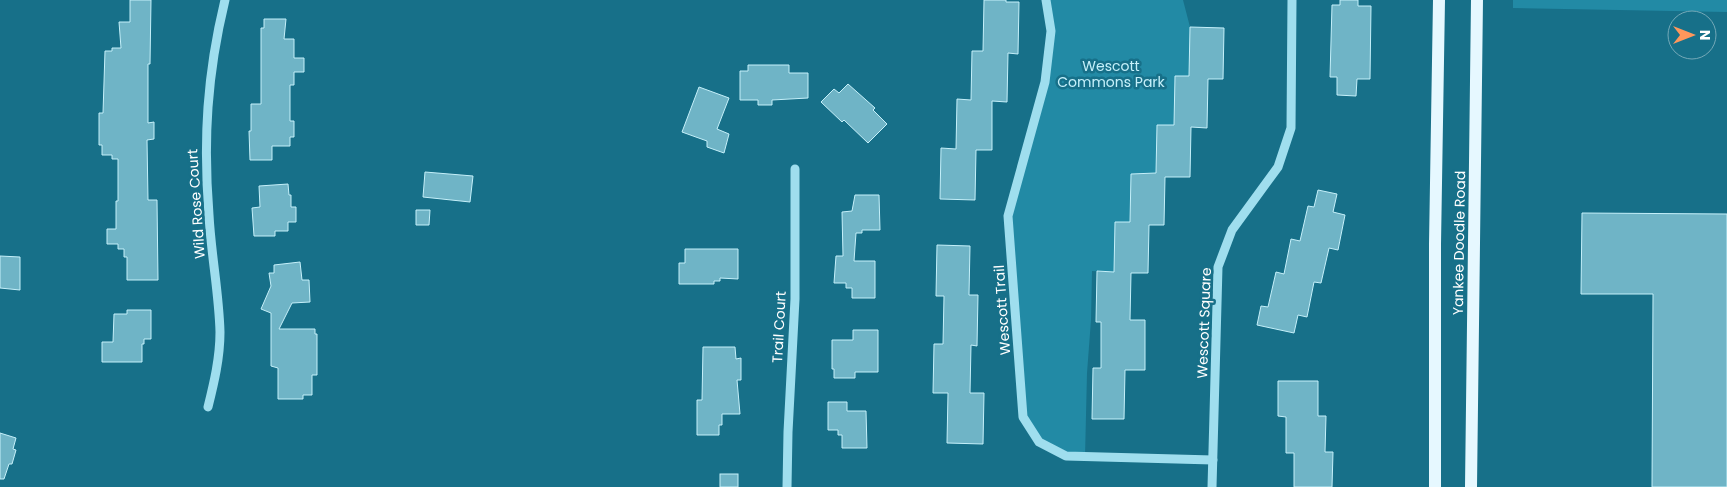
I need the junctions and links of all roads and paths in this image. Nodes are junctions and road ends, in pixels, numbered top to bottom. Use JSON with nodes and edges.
{"nodes":[{"id":1,"x":225,"y":0,"type":"edge"},
{"id":2,"x":1046,"y":0,"type":"edge"},
{"id":3,"x":1292,"y":0,"type":"edge"},
{"id":4,"x":1439,"y":0,"type":"edge"},
{"id":5,"x":1477,"y":0,"type":"edge"},
{"id":6,"x":795,"y":169,"type":"dead end"},
{"id":7,"x":208,"y":407,"type":"dead end"},
{"id":8,"x":1213,"y":460,"type":"junction"},
{"id":9,"x":787,"y":487,"type":"edge"},
{"id":10,"x":1212,"y":487,"type":"edge"},
{"id":11,"x":1434,"y":487,"type":"edge"},
{"id":12,"x":1471,"y":487,"type":"edge"}],
"edges":[{"from":1,"to":7,"type":"street","name":"Wild Rose Court"},
{"from":2,"to":8,"type":"street","name":"Wescott Trail"},
{"from":3,"to":8,"type":"street","name":"Wescott Square"},
{"from":4,"to":11,"type":"main road","name":"Yankee Doodle Road"},
{"from":5,"to":12,"type":"main road","name":"Yankee Doodle Road"},
{"from":6,"to":9,"type":"street","name":"Trail Court"},
{"from":8,"to":10,"type":"street","name":"Wescott Square"}]}
